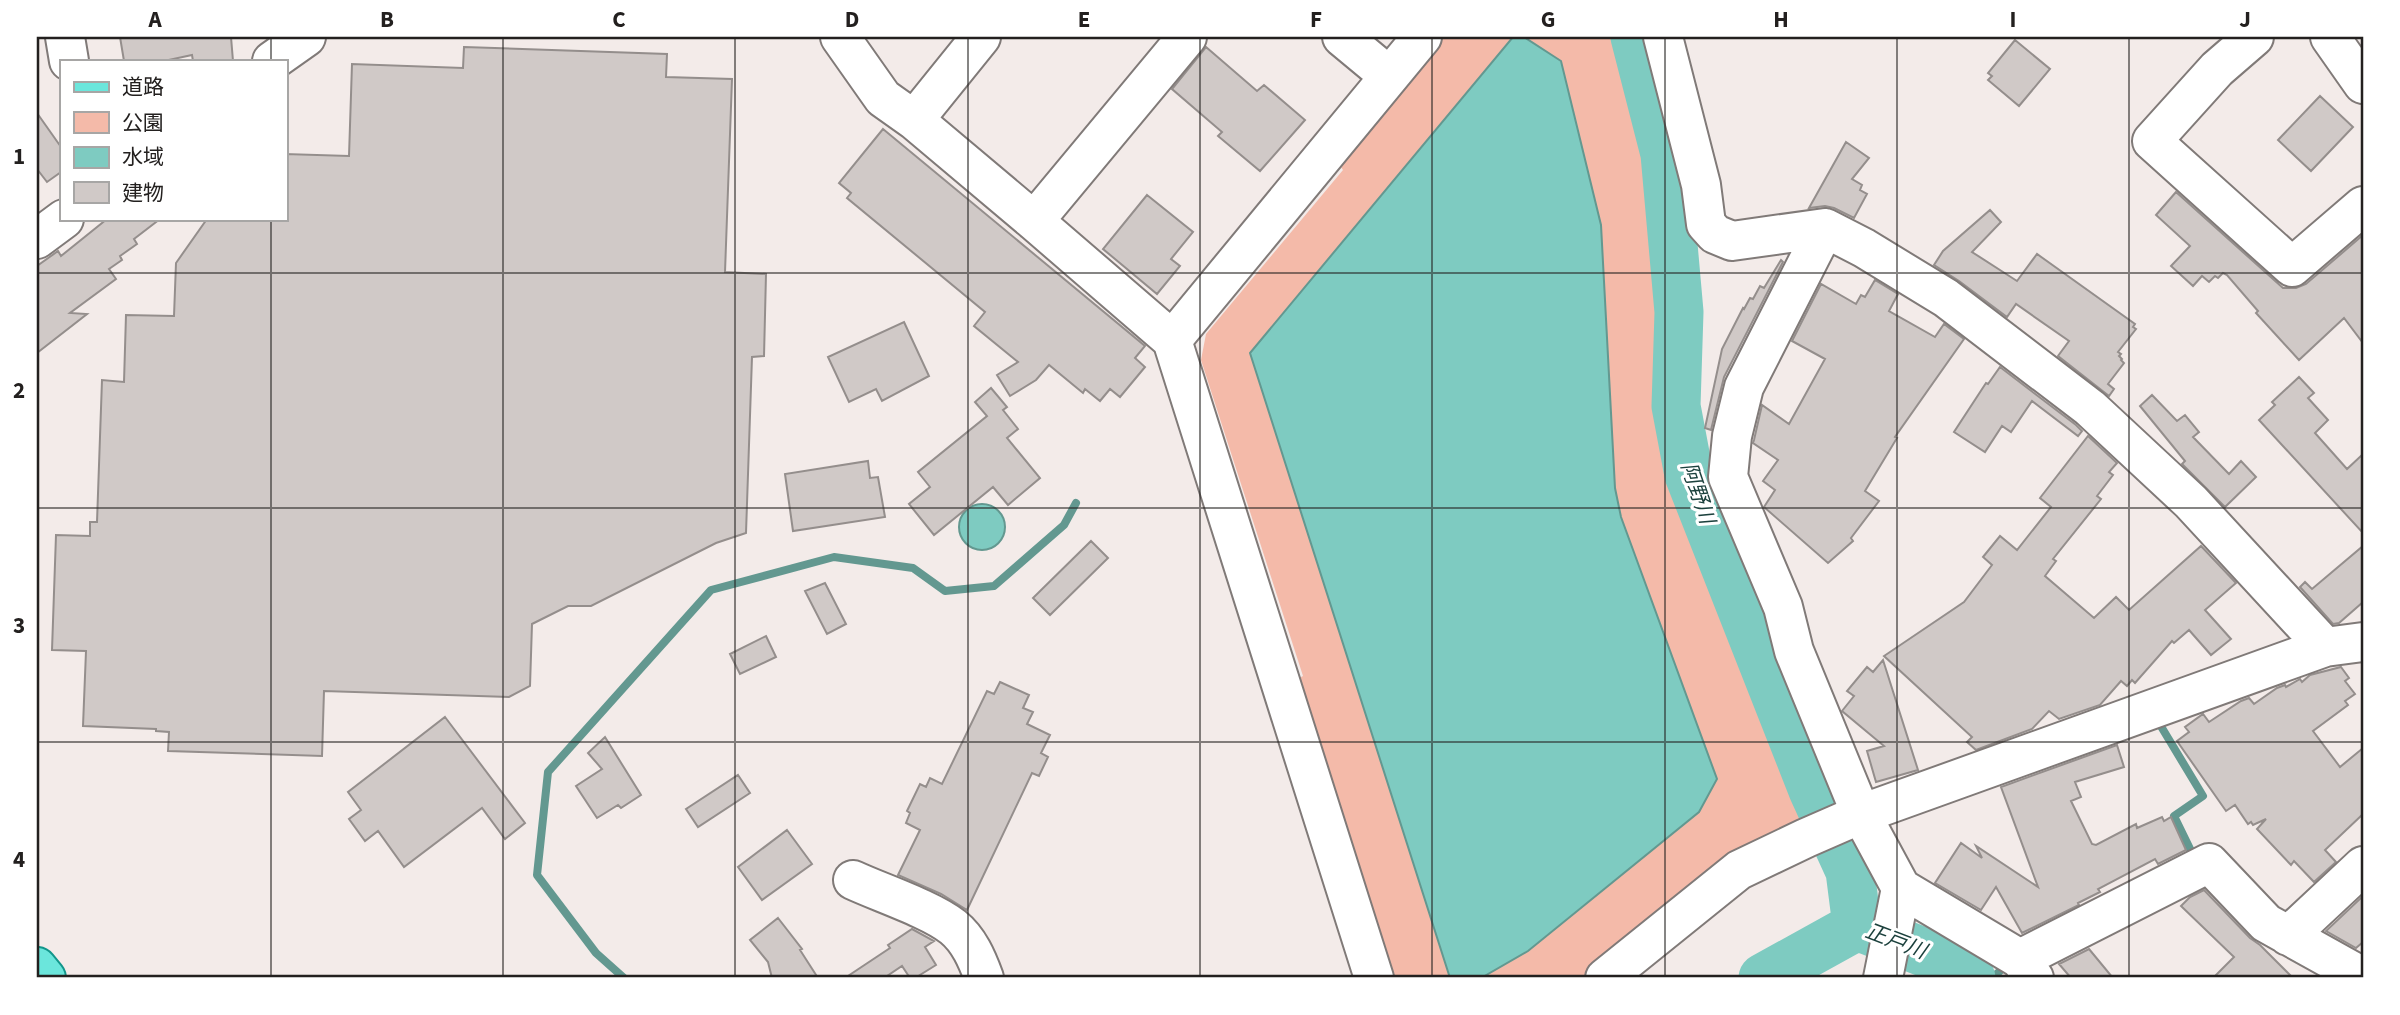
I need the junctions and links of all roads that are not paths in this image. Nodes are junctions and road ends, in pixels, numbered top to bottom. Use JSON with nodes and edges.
{"nodes":[{"id":1,"x":65,"y":37,"type":"edge"},
{"id":2,"x":840,"y":37,"type":"edge"},
{"id":3,"x":982,"y":37,"type":"edge"},
{"id":4,"x":1187,"y":37,"type":"edge"},
{"id":5,"x":1342,"y":37,"type":"edge"},
{"id":6,"x":1422,"y":37,"type":"edge"},
{"id":7,"x":1663,"y":37,"type":"edge"},
{"id":8,"x":2254,"y":37,"type":"edge"},
{"id":9,"x":2330,"y":37,"type":"edge"},
{"id":10,"x":69,"y":60,"type":"edge"},
{"id":11,"x":1390,"y":76,"type":"junction"},
{"id":12,"x":2363,"y":84,"type":"edge"},
{"id":13,"x":914,"y":120,"type":"junction"},
{"id":14,"x":2363,"y":206,"type":"edge"},
{"id":15,"x":63,"y":220,"type":"edge"},
{"id":16,"x":1034,"y":221,"type":"junction"},
{"id":17,"x":1825,"y":228,"type":"junction"},
{"id":18,"x":37,"y":239,"type":"edge"},
{"id":19,"x":1172,"y":340,"type":"junction"},
{"id":20,"x":2363,"y":642,"type":"edge"},
{"id":21,"x":2325,"y":647,"type":"junction"},
{"id":22,"x":1858,"y":816,"type":"junction"},
{"id":23,"x":2363,"y":866,"type":"edge"},
{"id":24,"x":853,"y":880,"type":"dead end"},
{"id":25,"x":1901,"y":888,"type":"junction"},
{"id":26,"x":2288,"y":936,"type":"junction"},
{"id":27,"x":37,"y":967,"type":"edge"},
{"id":28,"x":2027,"y":969,"type":"edge"},
{"id":29,"x":2363,"y":977,"type":"edge"},
{"id":30,"x":46,"y":978,"type":"edge"},
{"id":31,"x":984,"y":978,"type":"edge"},
{"id":32,"x":1374,"y":978,"type":"edge"},
{"id":33,"x":1605,"y":978,"type":"edge"},
{"id":34,"x":1883,"y":978,"type":"edge"}],
"edges":[{"from":1,"to":10,"type":"street"},
{"from":2,"to":13,"type":"street"},
{"from":3,"to":13,"type":"street"},
{"from":4,"to":16,"type":"street"},
{"from":5,"to":11,"type":"street"},
{"from":6,"to":11,"type":"street"},
{"from":7,"to":17,"type":"street"},
{"from":8,"to":14,"type":"street"},
{"from":9,"to":12,"type":"street"},
{"from":11,"to":19,"type":"street"},
{"from":13,"to":16,"type":"street"},
{"from":15,"to":18,"type":"street"},
{"from":16,"to":19,"type":"street"},
{"from":17,"to":21,"type":"street"},
{"from":17,"to":22,"type":"street"},
{"from":19,"to":32,"type":"street"},
{"from":20,"to":21,"type":"street"},
{"from":21,"to":22,"type":"street"},
{"from":22,"to":25,"type":"street"},
{"from":22,"to":33,"type":"street"},
{"from":23,"to":26,"type":"street"},
{"from":24,"to":31,"type":"street"},
{"from":25,"to":28,"type":"street"},
{"from":25,"to":34,"type":"street"},
{"from":26,"to":28,"type":"street"},
{"from":26,"to":29,"type":"street"},
{"from":27,"to":30,"type":"main road"}]}
